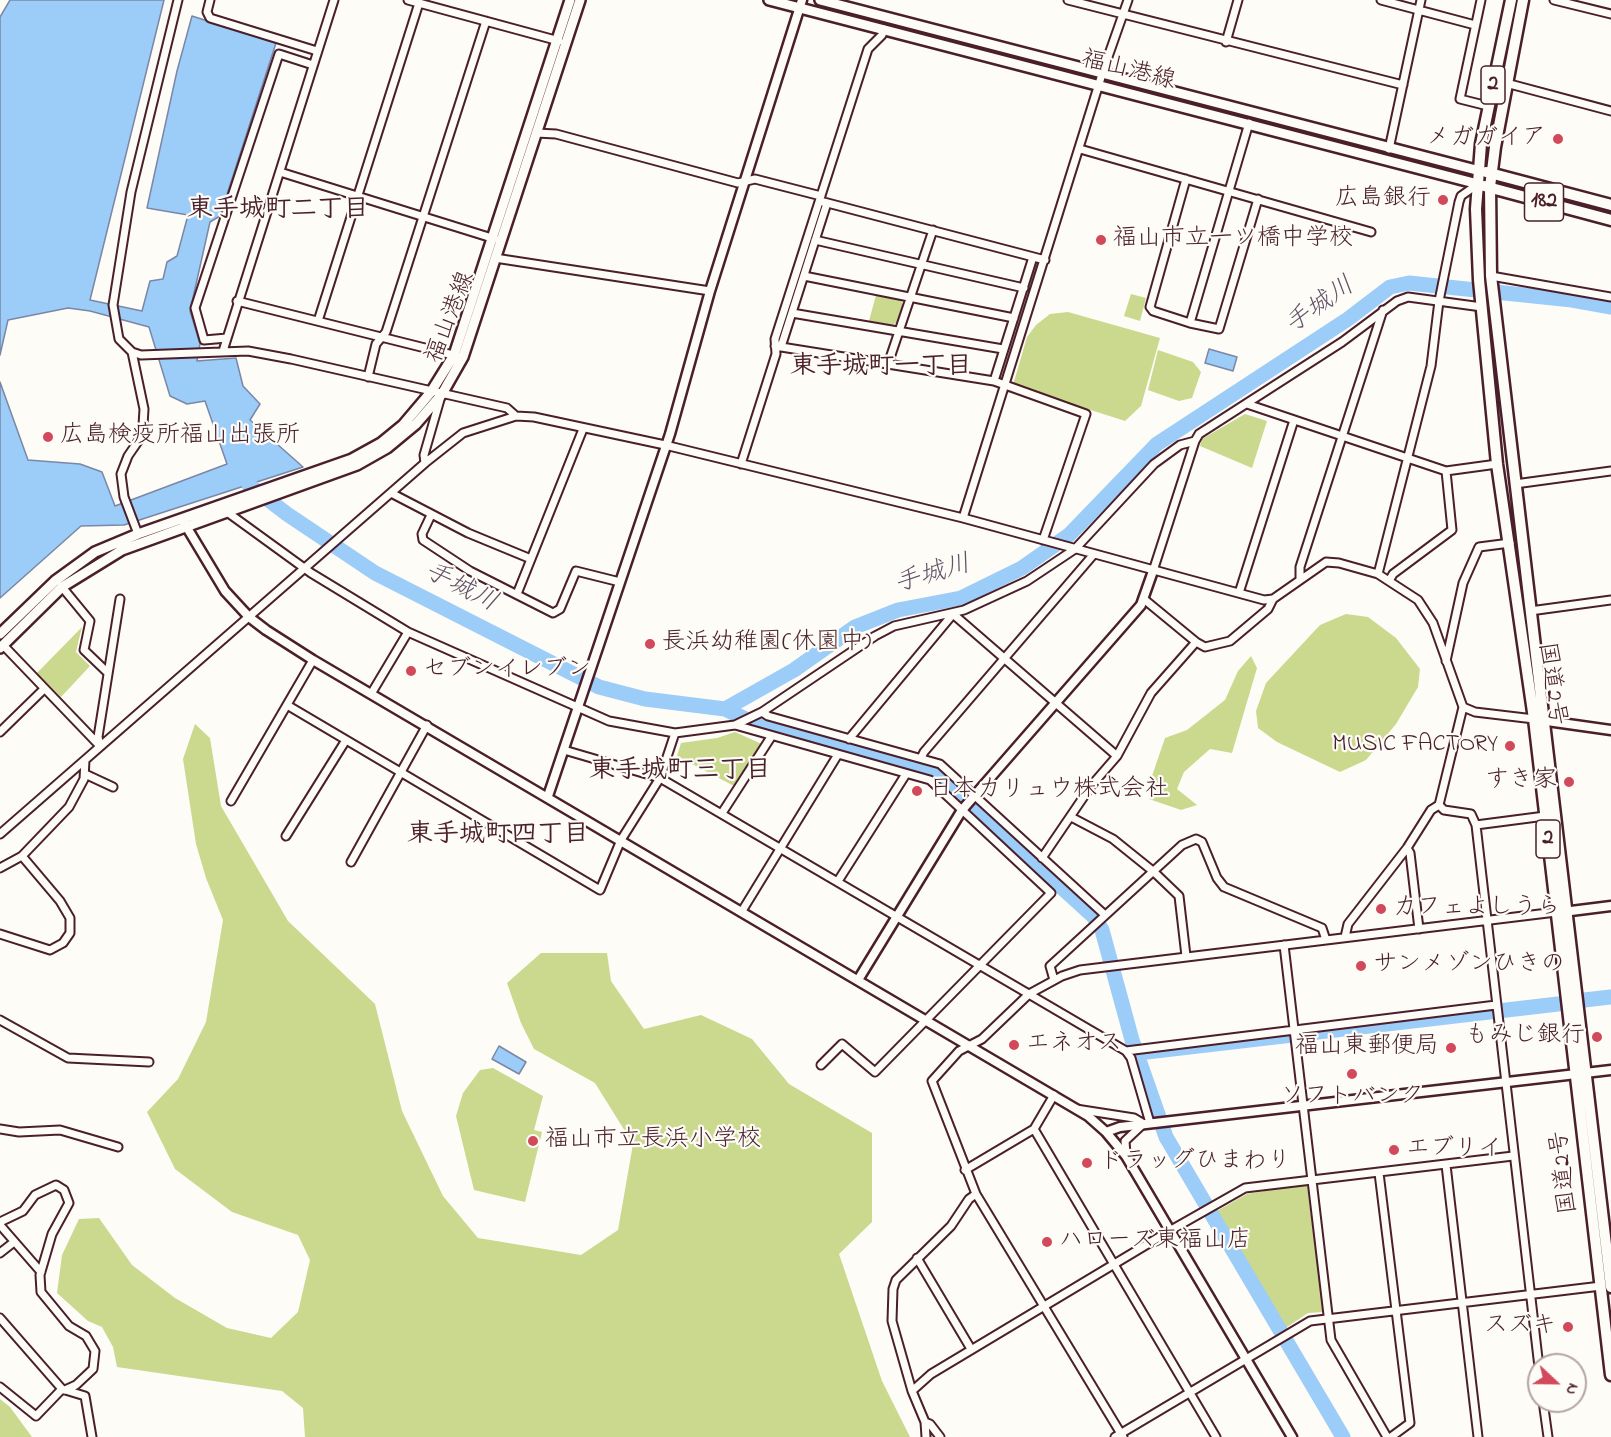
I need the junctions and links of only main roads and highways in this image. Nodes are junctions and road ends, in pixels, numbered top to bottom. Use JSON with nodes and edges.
{"nodes":[{"id":1,"x":570,"y":0,"type":"edge"},
{"id":2,"x":580,"y":0,"type":"edge"},
{"id":3,"x":769,"y":0,"type":"edge"},
{"id":4,"x":820,"y":0,"type":"edge"},
{"id":5,"x":1511,"y":0,"type":"edge"},
{"id":6,"x":1523,"y":0,"type":"edge"},
{"id":7,"x":801,"y":4,"type":"edge"},
{"id":8,"x":561,"y":41,"type":"junction"},
{"id":9,"x":1480,"y":171,"type":"junction"},
{"id":10,"x":1492,"y":174,"type":"junction"},
{"id":11,"x":1478,"y":184,"type":"junction"},
{"id":12,"x":1490,"y":187,"type":"junction"},
{"id":13,"x":1611,"y":205,"type":"edge"},
{"id":14,"x":1611,"y":220,"type":"edge"},
{"id":15,"x":496,"y":240,"type":"junction"},
{"id":16,"x":458,"y":356,"type":"junction"},
{"id":17,"x":228,"y":509,"type":"junction"},
{"id":18,"x":184,"y":523,"type":"junction"},
{"id":19,"x":0,"y":634,"type":"edge"},
{"id":20,"x":2,"y":647,"type":"edge"},
{"id":21,"x":1539,"y":720,"type":"junction"},
{"id":22,"x":1561,"y":912,"type":"junction"},
{"id":23,"x":1608,"y":1286,"type":"edge"},
{"id":24,"x":1611,"y":1375,"type":"edge"}],
"edges":[{"from":1,"to":8,"type":"main road","name":"福山港線"},
{"from":2,"to":8,"type":"main road","name":"福山港線"},
{"from":3,"to":7,"type":"main road","name":"福山港線"},
{"from":4,"to":9,"type":"main road","name":"福山港線"},
{"from":5,"to":9,"type":"highway","name":"国道2号","number":"2"},
{"from":6,"to":10,"type":"highway","name":"国道2号","number":"2"},
{"from":7,"to":11,"type":"main road","name":"福山港線"},
{"from":8,"to":15,"type":"main road","name":"福山港線"},
{"from":8,"to":15,"type":"main road","name":"福山港線"},
{"from":9,"to":10,"type":"highway","number":"182"},
{"from":9,"to":11,"type":"highway","name":"国道2号","number":"2"},
{"from":10,"to":12,"type":"highway","name":"国道2号","number":"2"},
{"from":10,"to":13,"type":"highway","number":"182"},
{"from":11,"to":12,"type":"highway","number":"182"},
{"from":11,"to":21,"type":"highway","name":"国道2号","number":"2"},
{"from":12,"to":14,"type":"highway","number":"182"},
{"from":12,"to":21,"type":"highway","name":"国道2号","number":"2"},
{"from":15,"to":16,"type":"main road","name":"福山港線"},
{"from":15,"to":16,"type":"main road","name":"福山港線"},
{"from":16,"to":17,"type":"main road","name":"福山港線"},
{"from":16,"to":17,"type":"main road","name":"福山港線"},
{"from":17,"to":18,"type":"main road","name":"福山港線"},
{"from":18,"to":19,"type":"main road","name":"福山港線"},
{"from":18,"to":20,"type":"main road","name":"福山港線"},
{"from":21,"to":22,"type":"highway","name":"国道2号","number":"2"},
{"from":21,"to":22,"type":"highway","name":"国道2号","number":"2"},
{"from":22,"to":23,"type":"highway","name":"国道2号","number":"2"},
{"from":23,"to":24,"type":"highway","name":"国道2号","number":"2"}]}
